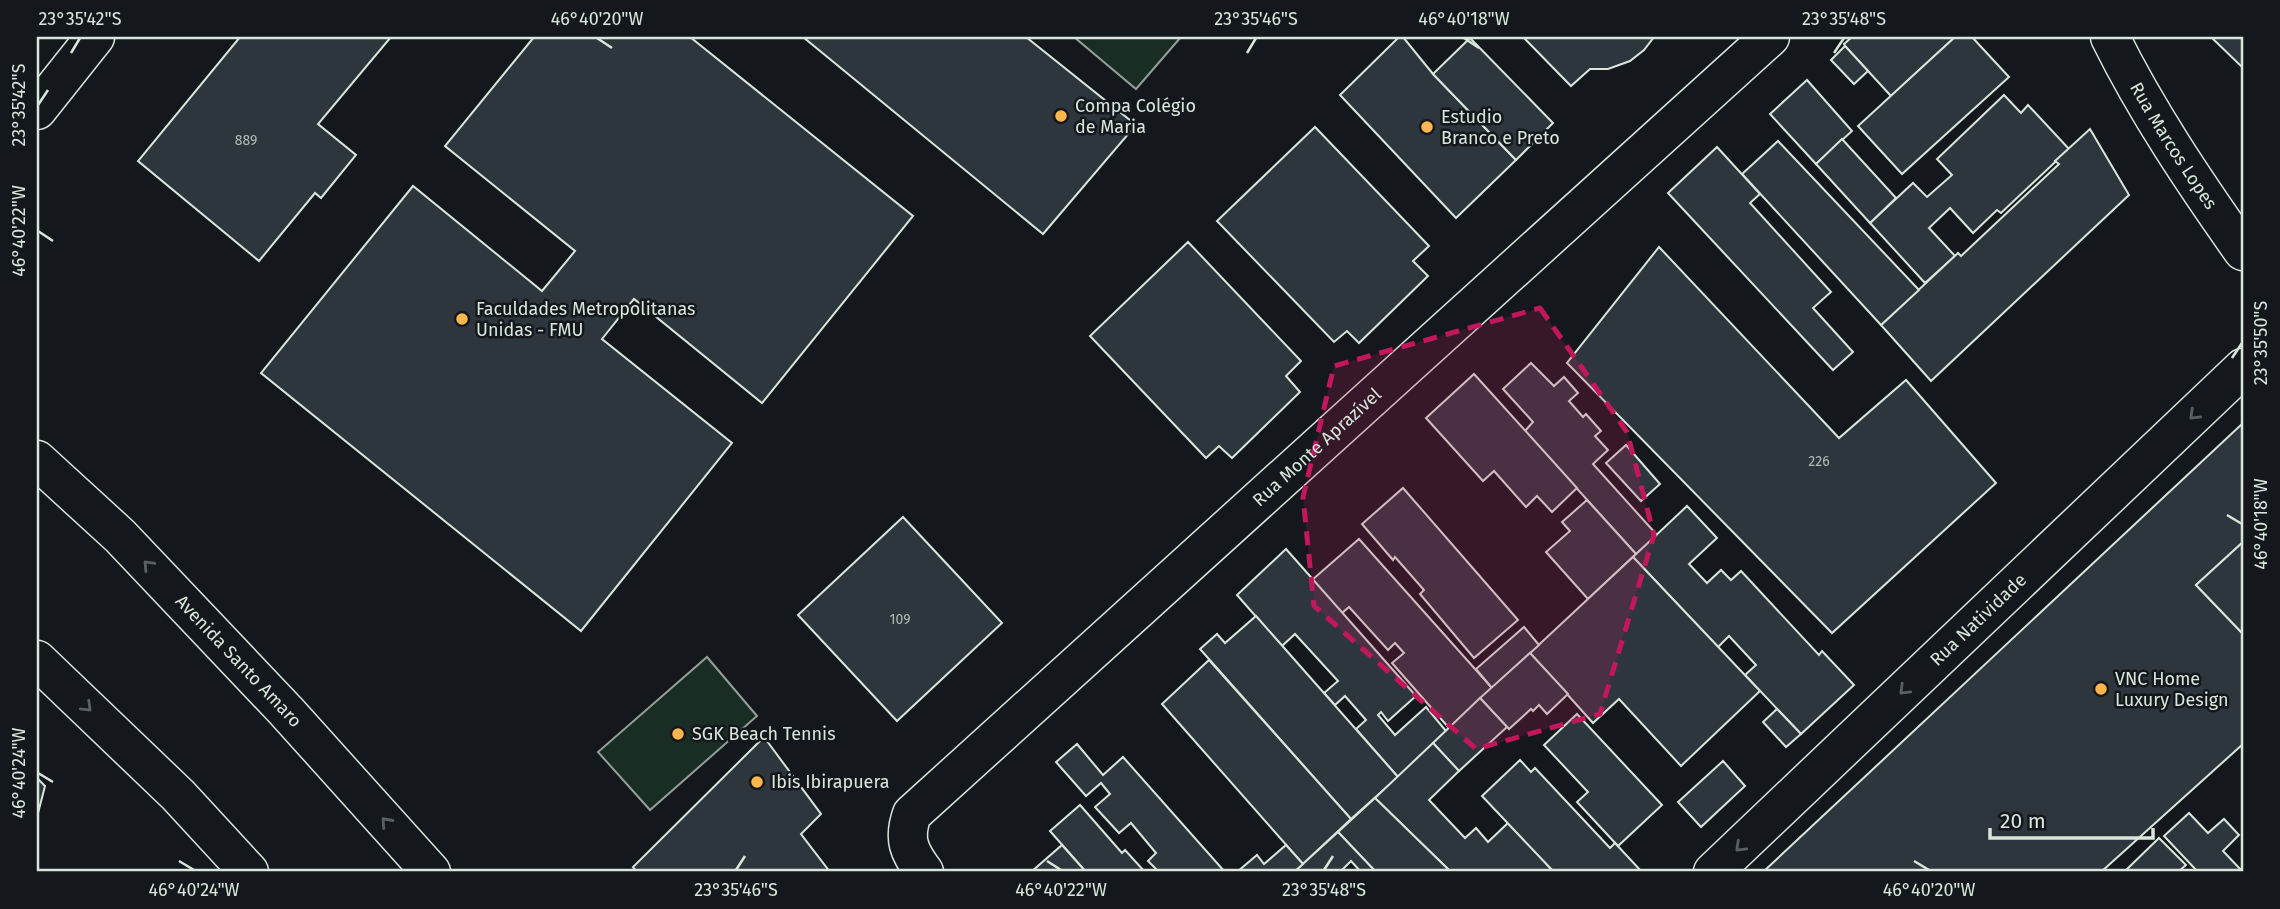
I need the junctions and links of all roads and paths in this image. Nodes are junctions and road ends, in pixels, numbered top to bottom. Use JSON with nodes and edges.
{"nodes":[{"id":1,"x":95,"y":37,"type":"edge"},
{"id":2,"x":1770,"y":37,"type":"edge"},
{"id":3,"x":2110,"y":37,"type":"edge"},
{"id":4,"x":37,"y":110,"type":"edge"},
{"id":5,"x":2243,"y":251,"type":"edge"},
{"id":6,"x":2243,"y":368,"type":"edge"},
{"id":7,"x":37,"y":460,"type":"edge"},
{"id":8,"x":37,"y":660,"type":"edge"},
{"id":9,"x":249,"y":872,"type":"edge"},
{"id":10,"x":431,"y":872,"type":"edge"},
{"id":11,"x":924,"y":872,"type":"edge"},
{"id":12,"x":1713,"y":872,"type":"edge"}],
"edges":[{"from":1,"to":4,"type":"street"},
{"from":2,"to":11,"type":"street","name":"Rua Monte Aprazível"},
{"from":3,"to":5,"type":"street","name":"Rua Marcos Lopes"},
{"from":6,"to":12,"type":"street","name":"Rua Natividade","one_way":true},
{"from":10,"to":7,"type":"street","name":"Avenida Santo Amaro","one_way":true},
{"from":8,"to":9,"type":"street","one_way":true}]}
